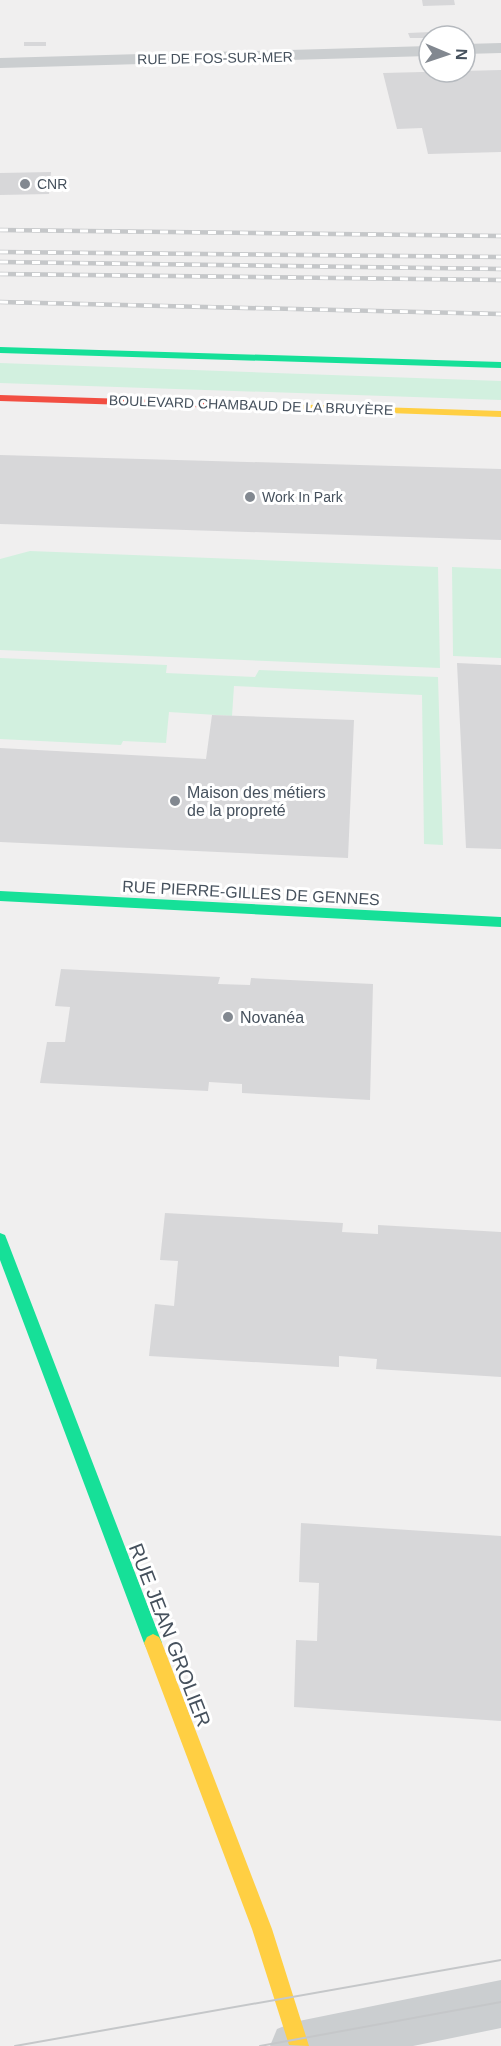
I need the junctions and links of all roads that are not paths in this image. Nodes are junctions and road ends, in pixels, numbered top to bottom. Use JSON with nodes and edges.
{"nodes":[{"id":1,"x":501,"y":48,"type":"edge"},
{"id":2,"x":477,"y":49,"type":"edge"},
{"id":3,"x":417,"y":51,"type":"edge"},
{"id":4,"x":0,"y":63,"type":"edge"},
{"id":5,"x":0,"y":350,"type":"edge"},
{"id":6,"x":501,"y":365,"type":"edge"},
{"id":7,"x":0,"y":398,"type":"edge"},
{"id":8,"x":501,"y":414,"type":"edge"},
{"id":9,"x":0,"y":896,"type":"edge"},
{"id":10,"x":501,"y":922,"type":"edge"},
{"id":11,"x":0,"y":1240,"type":"edge"},
{"id":12,"x":501,"y":2004,"type":"edge"},
{"id":13,"x":297,"y":2045,"type":"edge"}],
"edges":[{"from":1,"to":2,"type":"lane"},
{"from":3,"to":4,"type":"lane","name":"RUE DE FOS-SUR-MER"},
{"from":5,"to":6,"type":"main road"},
{"from":7,"to":8,"type":"main road","name":"BOULEVARD CHAMBAUD DE LA BRUYÈRE"},
{"from":9,"to":10,"type":"main road","name":"RUE PIERRE-GILLES DE GENNES"},
{"from":11,"to":13,"type":"main road","name":"RUE JEAN GROLIER"},
{"from":12,"to":13,"type":"street"}]}
